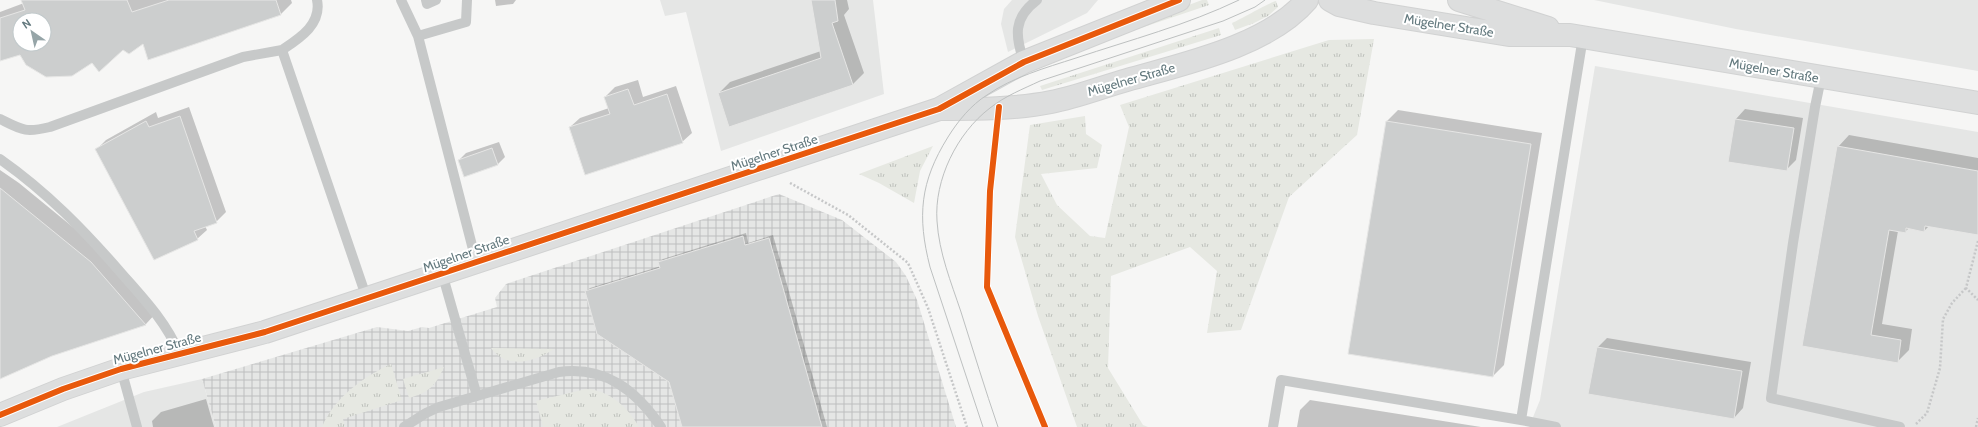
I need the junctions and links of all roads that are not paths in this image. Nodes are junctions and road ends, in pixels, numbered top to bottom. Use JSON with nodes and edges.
{"nodes":[{"id":1,"x":317,"y":0,"type":"edge"},
{"id":2,"x":401,"y":0,"type":"edge"},
{"id":3,"x":426,"y":0,"type":"edge"},
{"id":4,"x":436,"y":0,"type":"edge"},
{"id":5,"x":467,"y":0,"type":"edge"},
{"id":6,"x":1037,"y":0,"type":"edge"},
{"id":7,"x":1179,"y":0,"type":"edge"},
{"id":8,"x":1307,"y":0,"type":"edge"},
{"id":9,"x":1330,"y":0,"type":"edge"},
{"id":10,"x":1459,"y":0,"type":"edge"},
{"id":11,"x":418,"y":36,"type":"junction"},
{"id":12,"x":1577,"y":36,"type":"junction"},
{"id":13,"x":282,"y":50,"type":"junction"},
{"id":14,"x":1024,"y":62,"type":"junction"},
{"id":15,"x":1821,"y":78,"type":"junction"},
{"id":16,"x":1978,"y":102,"type":"edge"},
{"id":17,"x":939,"y":109,"type":"junction"},
{"id":18,"x":0,"y":118,"type":"edge"},
{"id":19,"x":0,"y":159,"type":"edge"},
{"id":20,"x":476,"y":261,"type":"junction"},
{"id":21,"x":442,"y":273,"type":"junction"},
{"id":22,"x":367,"y":299,"type":"junction"},
{"id":23,"x":179,"y":353,"type":"junction"},
{"id":24,"x":122,"y":369,"type":"junction"},
{"id":25,"x":478,"y":396,"type":"junction"},
{"id":26,"x":0,"y":415,"type":"edge"},
{"id":27,"x":1522,"y":420,"type":"junction"},
{"id":28,"x":137,"y":427,"type":"edge"},
{"id":29,"x":404,"y":427,"type":"edge"},
{"id":30,"x":661,"y":427,"type":"edge"},
{"id":31,"x":1274,"y":427,"type":"edge"},
{"id":32,"x":1556,"y":427,"type":"edge"},
{"id":33,"x":1900,"y":427,"type":"edge"}],
"edges":[{"from":1,"to":13,"type":"lane"},
{"from":2,"to":11,"type":"lane"},
{"from":3,"to":4,"type":"lane"},
{"from":5,"to":11,"type":"lane"},
{"from":6,"to":14,"type":"lane"},
{"from":7,"to":14,"type":"street","name":"Mügelner Straße"},
{"from":8,"to":17,"type":"street","name":"Mügelner Straße"},
{"from":9,"to":12,"type":"street","name":"Mügelner Straße"},
{"from":10,"to":12,"type":"street","name":"Mügelner Straße"},
{"from":11,"to":20,"type":"lane"},
{"from":12,"to":15,"type":"street","name":"Mügelner Straße"},
{"from":12,"to":27,"type":"lane"},
{"from":13,"to":18,"type":"lane"},
{"from":13,"to":22,"type":"lane"},
{"from":14,"to":17,"type":"street","name":"Mügelner Straße"},
{"from":15,"to":16,"type":"street","name":"Mügelner Straße"},
{"from":15,"to":33,"type":"lane"},
{"from":17,"to":20,"type":"street","name":"Mügelner Straße"},
{"from":19,"to":23,"type":"lane"},
{"from":20,"to":21,"type":"street","name":"Mügelner Straße"},
{"from":21,"to":22,"type":"street","name":"Mügelner Straße"},
{"from":21,"to":25,"type":"lane"},
{"from":22,"to":23,"type":"street","name":"Mügelner Straße"},
{"from":23,"to":24,"type":"street","name":"Mügelner Straße"},
{"from":24,"to":26,"type":"street","name":"Mügelner Straße"},
{"from":24,"to":28,"type":"lane"},
{"from":25,"to":29,"type":"lane"},
{"from":25,"to":30,"type":"lane"},
{"from":27,"to":31,"type":"lane"},
{"from":27,"to":32,"type":"lane"}]}
